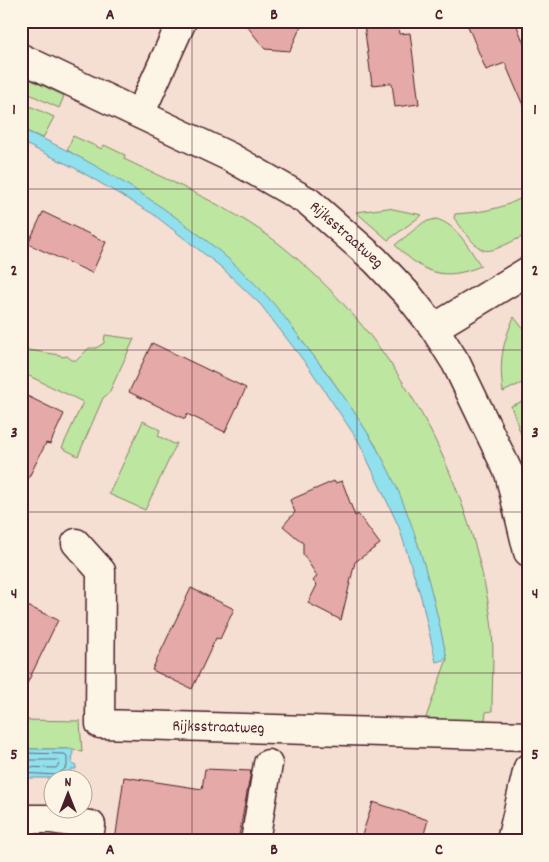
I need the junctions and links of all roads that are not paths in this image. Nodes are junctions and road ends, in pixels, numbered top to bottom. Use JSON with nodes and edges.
{"nodes":[{"id":1,"x":182,"y":21,"type":"edge"},
{"id":2,"x":21,"y":58,"type":"edge"},
{"id":3,"x":140,"y":114,"type":"junction"},
{"id":4,"x":528,"y":271,"type":"edge"},
{"id":5,"x":434,"y":328,"type":"junction"},
{"id":6,"x":76,"y":543,"type":"dead end"},
{"id":7,"x":528,"y":552,"type":"edge"},
{"id":8,"x":528,"y":736,"type":"edge"},
{"id":9,"x":268,"y":764,"type":"dead end"},
{"id":10,"x":528,"y":768,"type":"edge"},
{"id":11,"x":21,"y":819,"type":"edge"},
{"id":12,"x":88,"y":841,"type":"edge"},
{"id":13,"x":255,"y":841,"type":"edge"},
{"id":14,"x":511,"y":841,"type":"edge"}],
"edges":[{"from":1,"to":3,"type":"street"},
{"from":2,"to":3,"type":"street","name":"Rijksstraatweg"},
{"from":3,"to":5,"type":"street","name":"Rijksstraatweg"},
{"from":4,"to":5,"type":"street"},
{"from":5,"to":7,"type":"street","name":"Rijksstraatweg"},
{"from":6,"to":8,"type":"street","name":"Rijksstraatweg"},
{"from":9,"to":13,"type":"street"},
{"from":10,"to":14,"type":"street"},
{"from":11,"to":12,"type":"street"}]}
